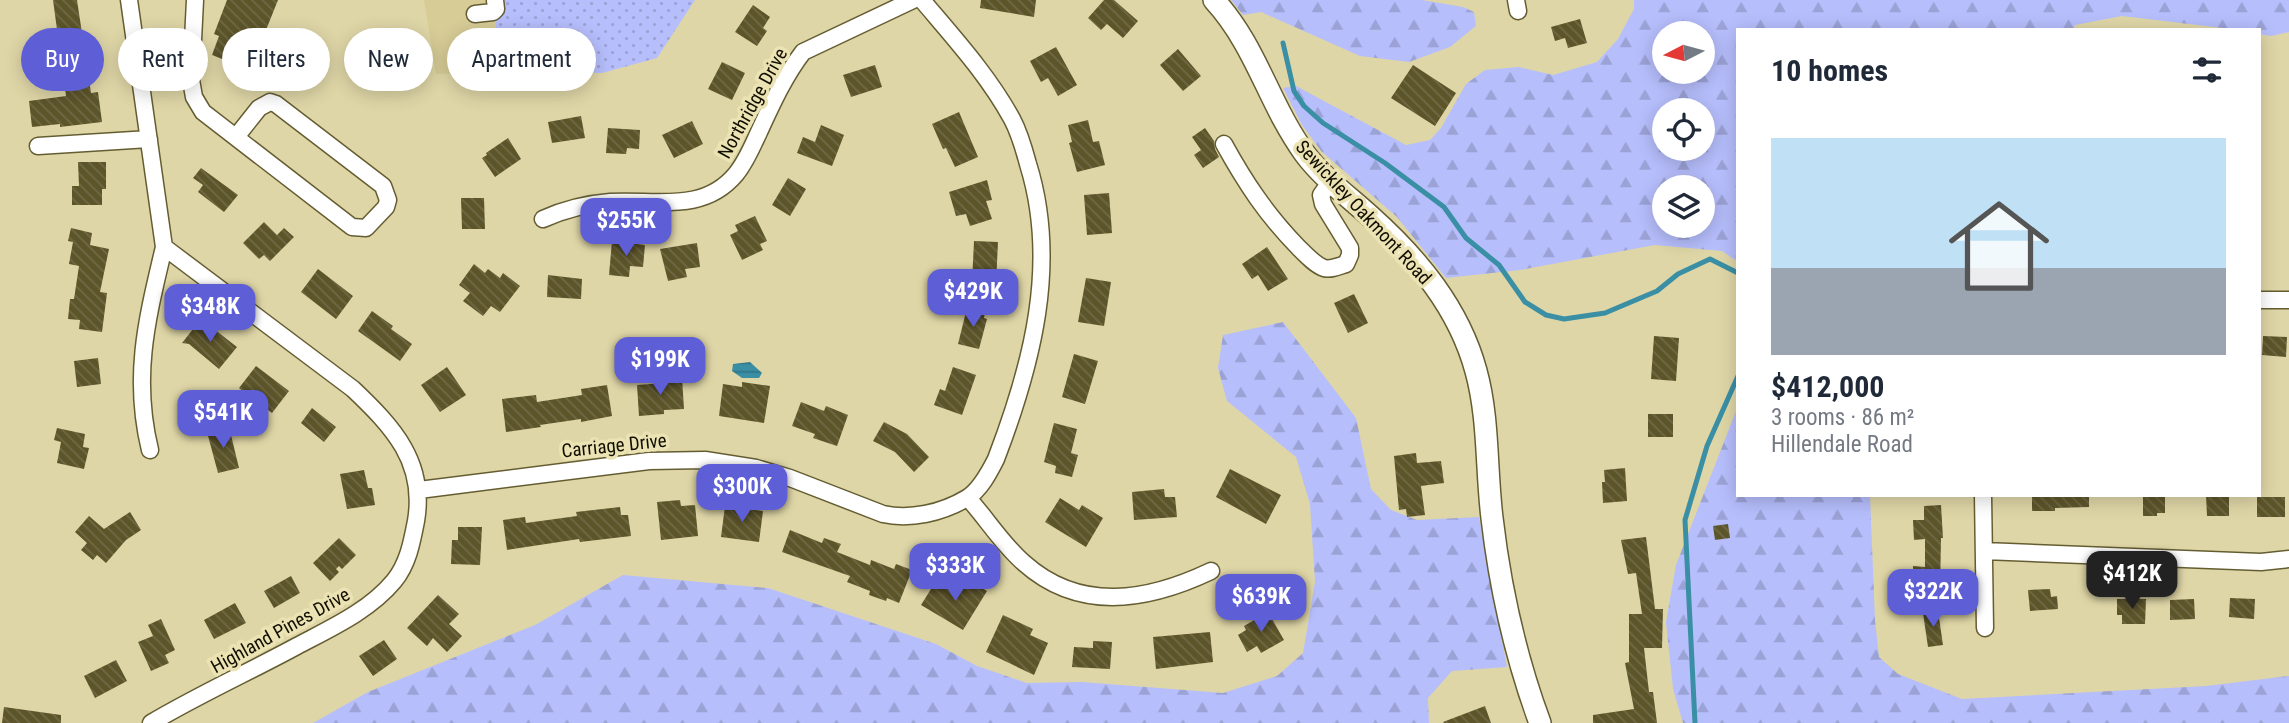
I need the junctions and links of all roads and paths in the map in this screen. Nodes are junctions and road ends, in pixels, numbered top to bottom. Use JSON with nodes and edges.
{"nodes":[{"id":1,"x":129,"y":0,"type":"edge"},
{"id":2,"x":195,"y":0,"type":"edge"},
{"id":3,"x":495,"y":0,"type":"edge"},
{"id":4,"x":913,"y":0,"type":"edge"},
{"id":5,"x":922,"y":0,"type":"edge"},
{"id":6,"x":1214,"y":0,"type":"edge"},
{"id":7,"x":475,"y":14,"type":"dead end"},
{"id":8,"x":236,"y":137,"type":"junction"},
{"id":9,"x":149,"y":139,"type":"junction"},
{"id":10,"x":1224,"y":144,"type":"dead end"},
{"id":11,"x":38,"y":146,"type":"dead end"},
{"id":12,"x":1331,"y":181,"type":"junction"},
{"id":13,"x":542,"y":219,"type":"dead end"},
{"id":14,"x":164,"y":247,"type":"junction"},
{"id":15,"x":2261,"y":300,"type":"edge"},
{"id":16,"x":2289,"y":300,"type":"edge"},
{"id":17,"x":150,"y":450,"type":"dead end"},
{"id":18,"x":419,"y":490,"type":"junction"},
{"id":19,"x":1983,"y":497,"type":"edge"},
{"id":20,"x":968,"y":498,"type":"junction"},
{"id":21,"x":1984,"y":551,"type":"junction"},
{"id":22,"x":2289,"y":559,"type":"edge"},
{"id":23,"x":1211,"y":572,"type":"dead end"},
{"id":24,"x":1985,"y":628,"type":"dead end"},
{"id":25,"x":151,"y":723,"type":"edge"},
{"id":26,"x":1540,"y":723,"type":"edge"}],
"edges":[{"from":1,"to":9,"type":"street"},
{"from":2,"to":8,"type":"street"},
{"from":3,"to":7,"type":"street"},
{"from":4,"to":13,"type":"street","name":"Northridge Drive"},
{"from":5,"to":20,"type":"street"},
{"from":6,"to":12,"type":"main road","name":"Sewickley Oakmont Road"},
{"from":8,"to":8,"type":"street"},
{"from":9,"to":11,"type":"street"},
{"from":9,"to":14,"type":"street"},
{"from":10,"to":12,"type":"street"},
{"from":12,"to":26,"type":"main road","name":"Sewickley Oakmont Road"},
{"from":14,"to":17,"type":"street"},
{"from":14,"to":18,"type":"street","name":"Highland Pines Drive"},
{"from":15,"to":16,"type":"street"},
{"from":18,"to":20,"type":"street","name":"Carriage Drive"},
{"from":18,"to":25,"type":"street","name":"Highland Pines Drive"},
{"from":19,"to":21,"type":"street"},
{"from":20,"to":23,"type":"street"},
{"from":21,"to":22,"type":"street"},
{"from":21,"to":24,"type":"street"}]}
